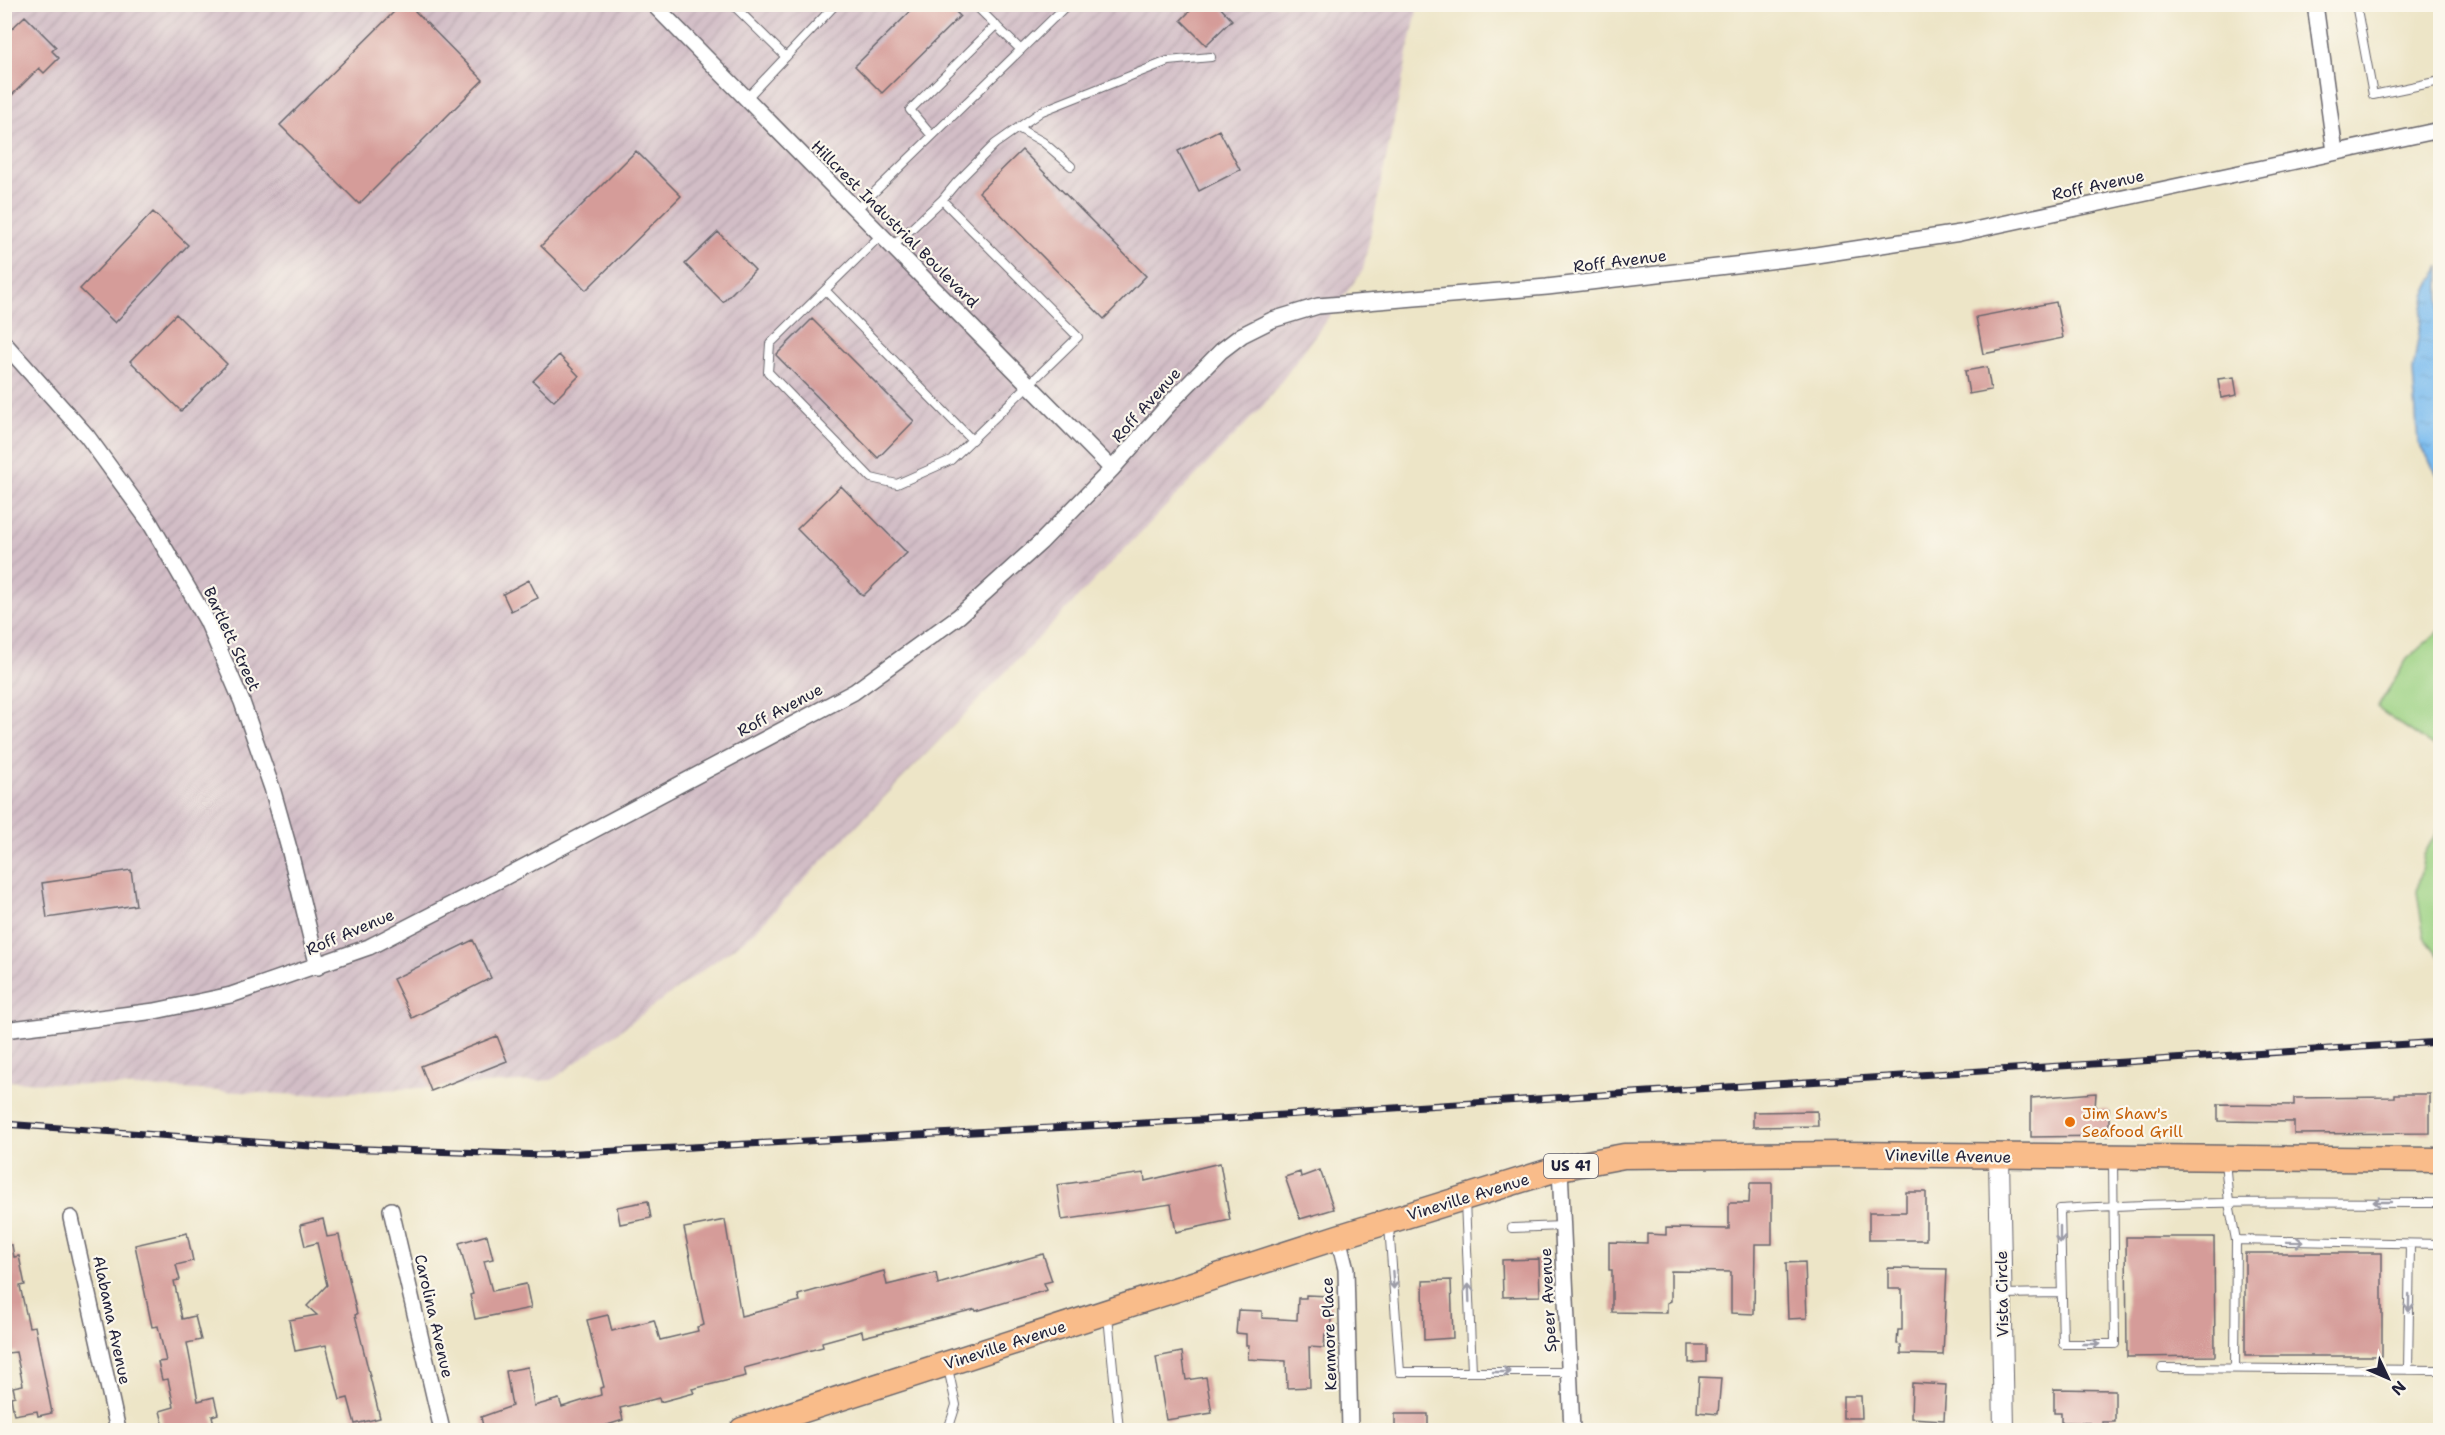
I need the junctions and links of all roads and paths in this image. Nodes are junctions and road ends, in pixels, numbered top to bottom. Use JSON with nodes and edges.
{"nodes":[{"id":1,"x":653,"y":4,"type":"edge"},
{"id":2,"x":732,"y":4,"type":"edge"},
{"id":3,"x":836,"y":4,"type":"edge"},
{"id":4,"x":974,"y":4,"type":"edge"},
{"id":5,"x":1068,"y":4,"type":"edge"},
{"id":6,"x":2315,"y":4,"type":"edge"},
{"id":7,"x":2356,"y":4,"type":"edge"},
{"id":8,"x":996,"y":25,"type":"junction"},
{"id":9,"x":1021,"y":50,"type":"junction"},
{"id":10,"x":786,"y":57,"type":"junction"},
{"id":11,"x":1211,"y":57,"type":"dead end"},
{"id":12,"x":2440,"y":81,"type":"edge"},
{"id":13,"x":746,"y":99,"type":"junction"},
{"id":14,"x":1018,"y":128,"type":"junction"},
{"id":15,"x":2440,"y":130,"type":"edge"},
{"id":16,"x":932,"y":136,"type":"junction"},
{"id":17,"x":2335,"y":152,"type":"junction"},
{"id":18,"x":1071,"y":166,"type":"dead end"},
{"id":19,"x":942,"y":200,"type":"junction"},
{"id":20,"x":856,"y":210,"type":"junction"},
{"id":21,"x":881,"y":235,"type":"junction"},
{"id":22,"x":892,"y":247,"type":"junction"},
{"id":23,"x":825,"y":290,"type":"junction"},
{"id":24,"x":4,"y":343,"type":"edge"},
{"id":25,"x":1029,"y":385,"type":"junction"},
{"id":26,"x":972,"y":440,"type":"junction"},
{"id":27,"x":1112,"y":469,"type":"junction"},
{"id":28,"x":318,"y":967,"type":"junction"},
{"id":29,"x":4,"y":1030,"type":"edge"},
{"id":30,"x":1999,"y":1157,"type":"junction"},
{"id":31,"x":2113,"y":1158,"type":"junction"},
{"id":32,"x":2224,"y":1159,"type":"junction"},
{"id":33,"x":2440,"y":1160,"type":"edge"},
{"id":34,"x":1560,"y":1168,"type":"junction"},
{"id":35,"x":1465,"y":1197,"type":"junction"},
{"id":36,"x":2229,"y":1203,"type":"junction"},
{"id":37,"x":2440,"y":1203,"type":"edge"},
{"id":38,"x":2114,"y":1205,"type":"junction"},
{"id":39,"x":391,"y":1210,"type":"dead end"},
{"id":40,"x":71,"y":1218,"type":"dead end"},
{"id":41,"x":1389,"y":1221,"type":"junction"},
{"id":42,"x":1563,"y":1226,"type":"junction"},
{"id":43,"x":1512,"y":1228,"type":"dead end"},
{"id":44,"x":1338,"y":1237,"type":"junction"},
{"id":45,"x":2236,"y":1240,"type":"junction"},
{"id":46,"x":2410,"y":1244,"type":"junction"},
{"id":47,"x":2440,"y":1244,"type":"edge"},
{"id":48,"x":2061,"y":1293,"type":"junction"},
{"id":49,"x":2002,"y":1294,"type":"junction"},
{"id":50,"x":1107,"y":1311,"type":"junction"},
{"id":51,"x":947,"y":1363,"type":"junction"},
{"id":52,"x":2162,"y":1368,"type":"dead end"},
{"id":53,"x":2235,"y":1368,"type":"junction"},
{"id":54,"x":2408,"y":1370,"type":"junction"},
{"id":55,"x":2440,"y":1370,"type":"edge"},
{"id":56,"x":1472,"y":1372,"type":"junction"},
{"id":57,"x":1569,"y":1372,"type":"junction"},
{"id":58,"x":118,"y":1431,"type":"edge"},
{"id":59,"x":442,"y":1431,"type":"edge"},
{"id":60,"x":742,"y":1431,"type":"edge"},
{"id":61,"x":948,"y":1431,"type":"edge"},
{"id":62,"x":1119,"y":1431,"type":"edge"},
{"id":63,"x":1350,"y":1431,"type":"edge"},
{"id":64,"x":1572,"y":1431,"type":"edge"},
{"id":65,"x":2004,"y":1431,"type":"edge"}],
"edges":[{"from":1,"to":13,"type":"street","name":"Hillcrest Industrial Boulevard"},
{"from":2,"to":10,"type":"lane"},
{"from":3,"to":10,"type":"lane"},
{"from":4,"to":8,"type":"lane"},
{"from":5,"to":9,"type":"lane"},
{"from":6,"to":17,"type":"street"},
{"from":7,"to":12,"type":"lane"},
{"from":8,"to":9,"type":"lane"},
{"from":8,"to":16,"type":"lane"},
{"from":9,"to":16,"type":"lane"},
{"from":10,"to":13,"type":"lane"},
{"from":11,"to":14,"type":"lane"},
{"from":13,"to":20,"type":"street","name":"Hillcrest Industrial Boulevard"},
{"from":14,"to":18,"type":"lane"},
{"from":14,"to":19,"type":"lane"},
{"from":15,"to":17,"type":"street","name":"Roff Avenue"},
{"from":16,"to":20,"type":"lane"},
{"from":17,"to":27,"type":"street","name":"Roff Avenue"},
{"from":19,"to":22,"type":"lane"},
{"from":19,"to":25,"type":"lane"},
{"from":20,"to":21,"type":"street","name":"Hillcrest Industrial Boulevard"},
{"from":21,"to":22,"type":"street","name":"Hillcrest Industrial Boulevard"},
{"from":21,"to":23,"type":"lane"},
{"from":22,"to":25,"type":"street","name":"Hillcrest Industrial Boulevard"},
{"from":23,"to":26,"type":"lane"},
{"from":23,"to":26,"type":"lane"},
{"from":24,"to":28,"type":"street","name":"Bartlett Street"},
{"from":25,"to":26,"type":"lane"},
{"from":25,"to":27,"type":"street","name":"Hillcrest Industrial Boulevard"},
{"from":27,"to":28,"type":"street","name":"Roff Avenue"},
{"from":28,"to":29,"type":"street","name":"Roff Avenue"},
{"from":30,"to":31,"type":"main road","name":"Vineville Avenue","number":"US 41"},
{"from":30,"to":34,"type":"main road","name":"Vineville Avenue","number":"US 41"},
{"from":30,"to":49,"type":"street","name":"Vista Circle"},
{"from":31,"to":32,"type":"main road","name":"Vineville Avenue","number":"US 41"},
{"from":31,"to":38,"type":"lane"},
{"from":32,"to":33,"type":"main road","name":"Vineville Avenue","number":"US 41"},
{"from":32,"to":36,"type":"lane"},
{"from":34,"to":35,"type":"main road","name":"Vineville Avenue","number":"US 41"},
{"from":34,"to":42,"type":"street","name":"Speer Avenue"},
{"from":35,"to":41,"type":"main road","name":"Vineville Avenue","number":"US 41"},
{"from":56,"to":35,"type":"lane","one_way":true},
{"from":37,"to":36,"type":"lane","one_way":true},
{"from":36,"to":38,"type":"lane"},
{"from":36,"to":45,"type":"lane"},
{"from":38,"to":48,"type":"lane","one_way":true},
{"from":48,"to":38,"type":"lane","one_way":true},
{"from":39,"to":59,"type":"street","name":"Carolina Avenue"},
{"from":40,"to":58,"type":"street","name":"Alabama Avenue"},
{"from":41,"to":44,"type":"main road","name":"Vineville Avenue","number":"US 41"},
{"from":41,"to":56,"type":"lane","one_way":true},
{"from":42,"to":43,"type":"lane"},
{"from":42,"to":57,"type":"street","name":"Speer Avenue"},
{"from":44,"to":50,"type":"main road","name":"Vineville Avenue","number":"US 41"},
{"from":44,"to":63,"type":"street","name":"Kenmore Place"},
{"from":45,"to":46,"type":"lane","one_way":true},
{"from":45,"to":53,"type":"lane"},
{"from":46,"to":47,"type":"lane"},
{"from":46,"to":54,"type":"lane","one_way":true},
{"from":48,"to":49,"type":"lane"},
{"from":49,"to":65,"type":"street","name":"Vista Circle"},
{"from":50,"to":51,"type":"main road","name":"Vineville Avenue","number":"US 41"},
{"from":50,"to":62,"type":"lane"},
{"from":51,"to":60,"type":"main road","name":"Vineville Avenue","number":"US 41"},
{"from":51,"to":61,"type":"lane"},
{"from":52,"to":53,"type":"lane"},
{"from":53,"to":54,"type":"lane"},
{"from":54,"to":55,"type":"lane"},
{"from":56,"to":57,"type":"lane","one_way":true},
{"from":57,"to":64,"type":"street","name":"Speer Avenue"}]}
